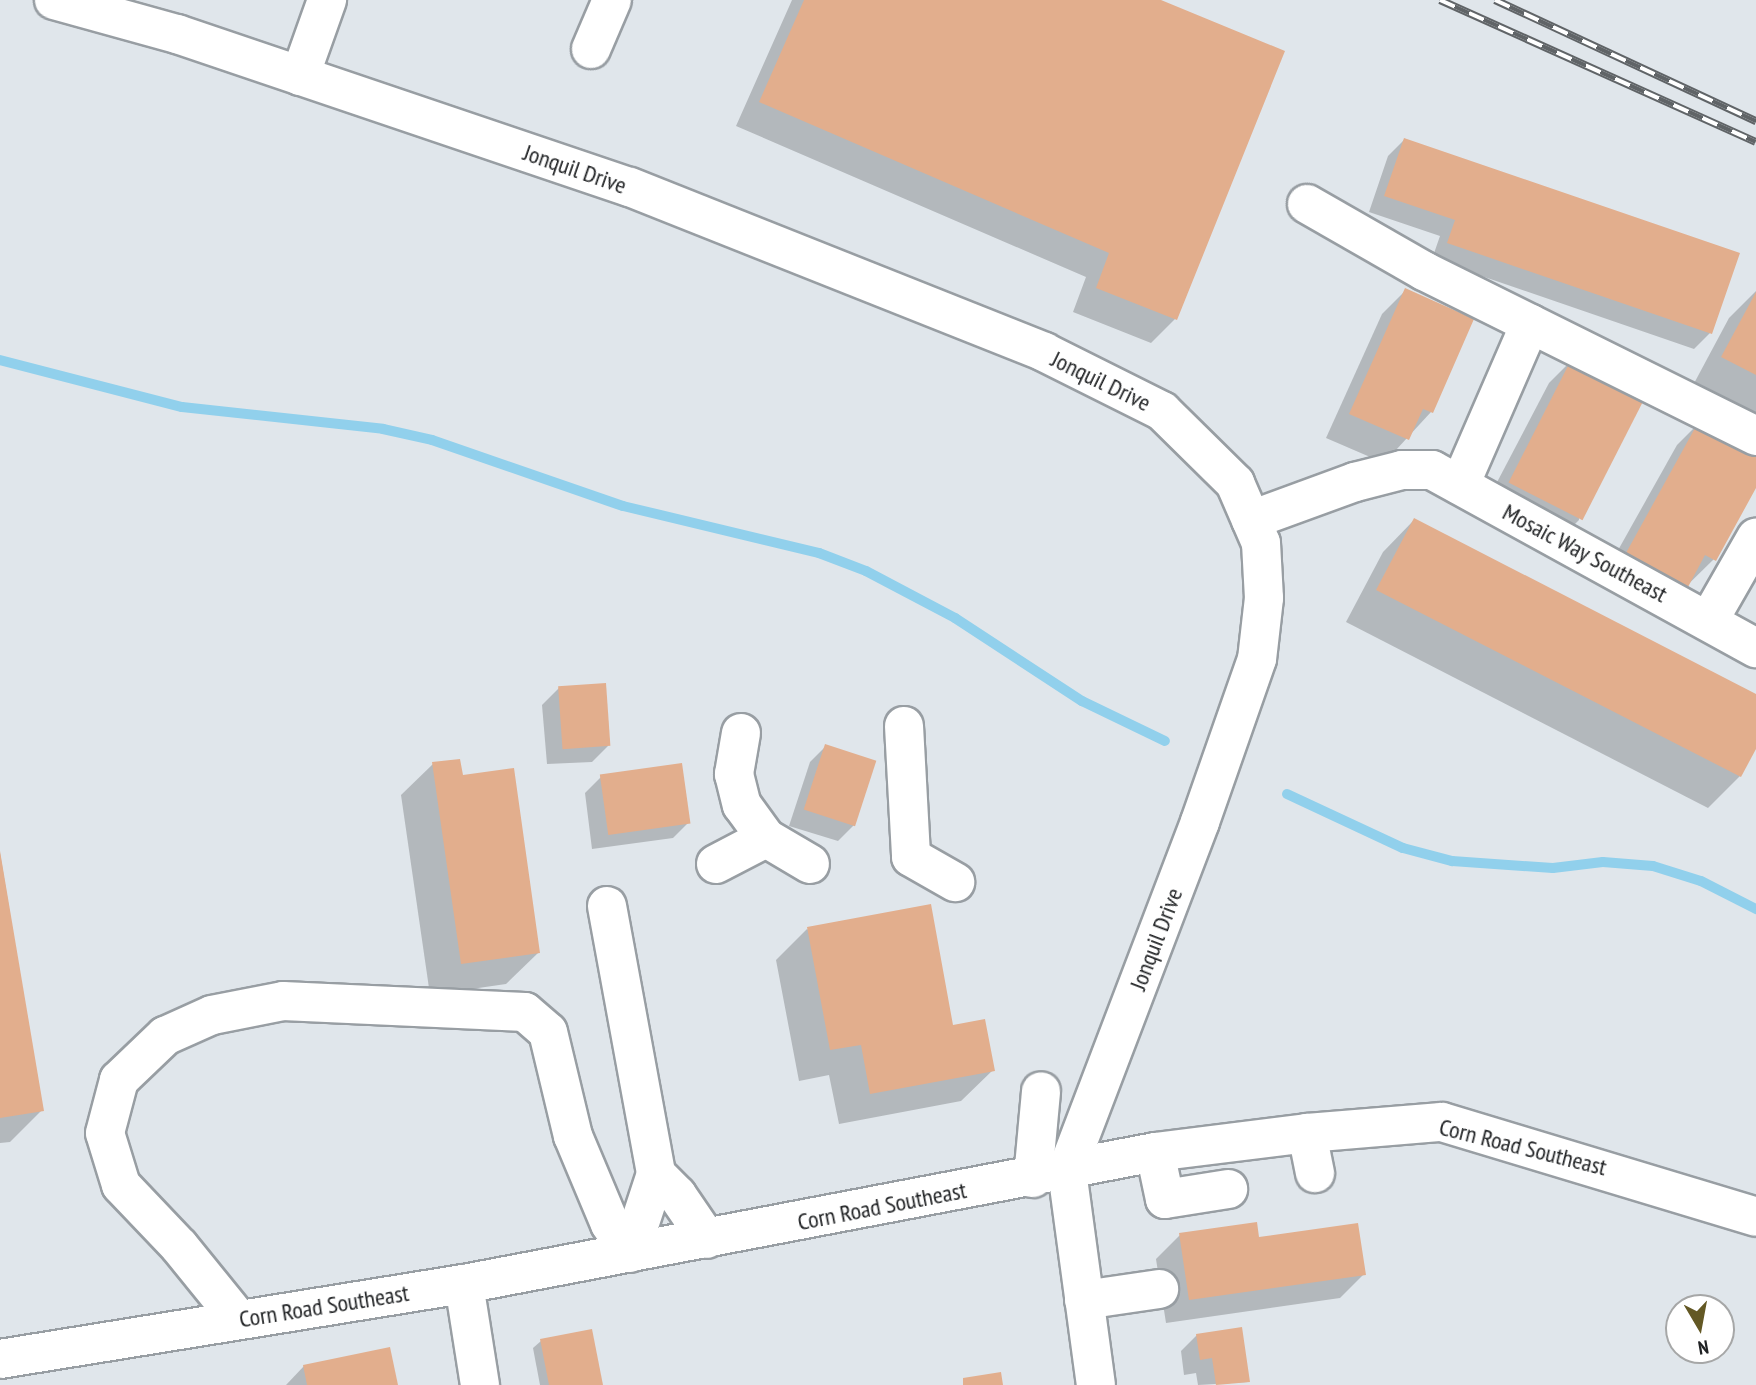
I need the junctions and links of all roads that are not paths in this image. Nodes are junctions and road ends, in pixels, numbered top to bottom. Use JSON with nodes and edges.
{"nodes":[{"id":1,"x":327,"y":0,"type":"edge"},
{"id":2,"x":612,"y":0,"type":"edge"},
{"id":3,"x":79,"y":3,"type":"edge"},
{"id":4,"x":591,"y":49,"type":"dead end"},
{"id":5,"x":300,"y":76,"type":"junction"},
{"id":6,"x":1307,"y":204,"type":"dead end"},
{"id":7,"x":1530,"y":324,"type":"junction"},
{"id":8,"x":1756,"y":436,"type":"edge"},
{"id":9,"x":1461,"y":485,"type":"junction"},
{"id":10,"x":1251,"y":520,"type":"junction"},
{"id":11,"x":1756,"y":538,"type":"edge"},
{"id":12,"x":1709,"y":620,"type":"junction"},
{"id":13,"x":1756,"y":648,"type":"edge"},
{"id":14,"x":904,"y":726,"type":"dead end"},
{"id":15,"x":741,"y":733,"type":"dead end"},
{"id":16,"x":766,"y":838,"type":"junction"},
{"id":17,"x":716,"y":864,"type":"dead end"},
{"id":18,"x":810,"y":864,"type":"dead end"},
{"id":19,"x":955,"y":882,"type":"dead end"},
{"id":20,"x":607,"y":906,"type":"dead end"},
{"id":21,"x":1041,"y":1091,"type":"dead end"},
{"id":22,"x":1307,"y":1133,"type":"junction"},
{"id":23,"x":1155,"y":1152,"type":"junction"},
{"id":24,"x":1315,"y":1173,"type":"dead end"},
{"id":25,"x":656,"y":1174,"type":"junction"},
{"id":26,"x":1050,"y":1174,"type":"junction"},
{"id":27,"x":1228,"y":1189,"type":"dead end"},
{"id":28,"x":1756,"y":1217,"type":"edge"},
{"id":29,"x":707,"y":1238,"type":"junction"},
{"id":30,"x":631,"y":1253,"type":"junction"},
{"id":31,"x":464,"y":1284,"type":"junction"},
{"id":32,"x":1159,"y":1289,"type":"dead end"},
{"id":33,"x":1084,"y":1300,"type":"junction"},
{"id":34,"x":239,"y":1320,"type":"junction"},
{"id":35,"x":0,"y":1359,"type":"edge"},
{"id":36,"x":5,"y":1385,"type":"edge"},
{"id":37,"x":480,"y":1385,"type":"edge"},
{"id":38,"x":1096,"y":1385,"type":"edge"}],
"edges":[{"from":1,"to":5,"type":"street"},
{"from":2,"to":4,"type":"street"},
{"from":3,"to":5,"type":"street","name":"Jonquil Drive"},
{"from":5,"to":10,"type":"street","name":"Jonquil Drive"},
{"from":6,"to":7,"type":"street"},
{"from":7,"to":8,"type":"street"},
{"from":7,"to":9,"type":"street"},
{"from":9,"to":10,"type":"street","name":"Mosaic Way Southeast"},
{"from":9,"to":12,"type":"street","name":"Mosaic Way Southeast"},
{"from":10,"to":26,"type":"street","name":"Jonquil Drive"},
{"from":11,"to":12,"type":"street"},
{"from":12,"to":13,"type":"street","name":"Mosaic Way Southeast"},
{"from":14,"to":19,"type":"street"},
{"from":15,"to":16,"type":"street"},
{"from":16,"to":17,"type":"street"},
{"from":16,"to":18,"type":"street"},
{"from":20,"to":25,"type":"street"},
{"from":21,"to":26,"type":"street"},
{"from":22,"to":23,"type":"street","name":"Corn Road Southeast"},
{"from":22,"to":24,"type":"street"},
{"from":22,"to":28,"type":"street","name":"Corn Road Southeast"},
{"from":23,"to":26,"type":"street","name":"Corn Road Southeast"},
{"from":23,"to":27,"type":"street"},
{"from":25,"to":29,"type":"street"},
{"from":25,"to":30,"type":"street"},
{"from":26,"to":29,"type":"street","name":"Corn Road Southeast"},
{"from":26,"to":33,"type":"street","name":"Jonquil Drive"},
{"from":29,"to":30,"type":"street","name":"Corn Road Southeast"},
{"from":30,"to":31,"type":"street","name":"Corn Road Southeast"},
{"from":30,"to":34,"type":"street"},
{"from":31,"to":34,"type":"street","name":"Corn Road Southeast"},
{"from":31,"to":37,"type":"street"},
{"from":32,"to":33,"type":"street"},
{"from":33,"to":38,"type":"street","name":"Jonquil Drive"},
{"from":34,"to":35,"type":"street","name":"Corn Road Southeast"},
{"from":35,"to":36,"type":"street"}]}
